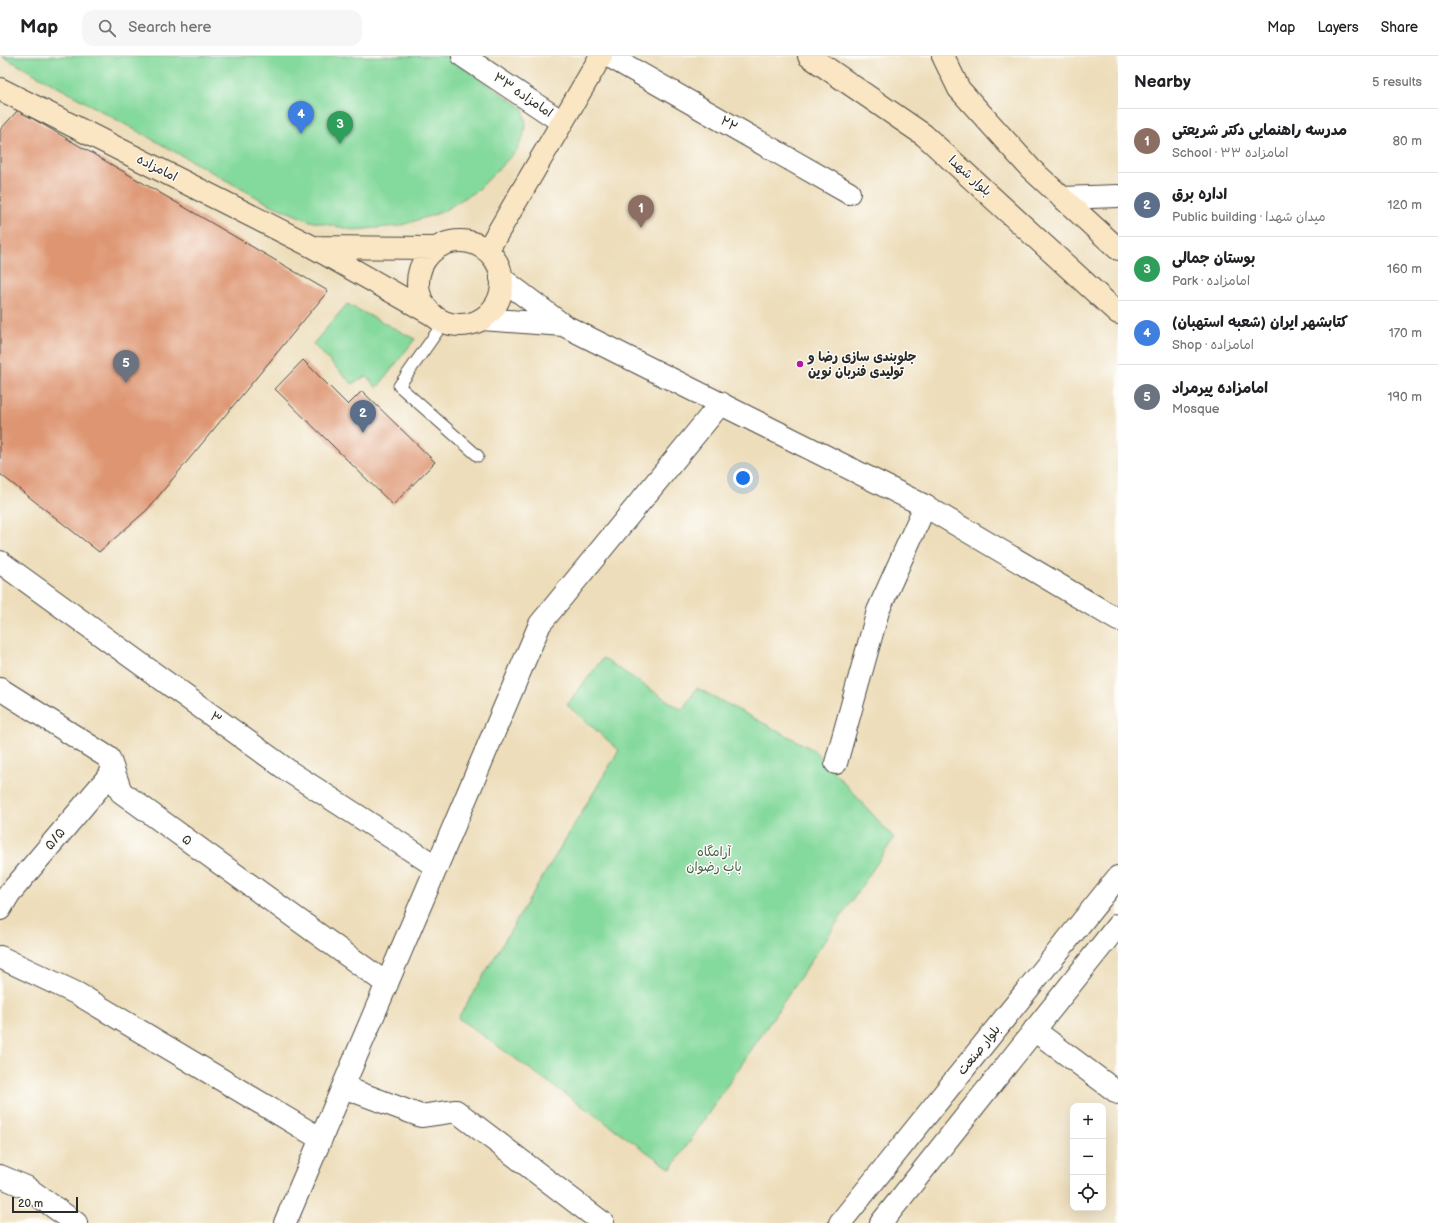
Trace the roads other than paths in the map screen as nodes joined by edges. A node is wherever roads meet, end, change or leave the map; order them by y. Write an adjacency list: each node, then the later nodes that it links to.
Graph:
1 (463, 56): 7 (street, امامزاده ۳۳)
2 (601, 56): 7 (main road)
3 (609, 56): 8 (street, ۲۲)
4 (809, 56): 16 (main road, بلوار شهدا)
5 (943, 56): 10 (main road)
6 (0, 89): 11 (main road, امامزاده)
7 (562, 122): 14 (main road)
8 (850, 193)
9 (1118, 196): 10 (street)
10 (1062, 198): 13 (main road)
11 (313, 247): 12 (main road); 17 (main road, امامزاده)
12 (437, 248): 14 (main road); 17 (main road)
13 (1118, 249)
14 (487, 251): 15 (main road)
15 (501, 278): 18 (main road); 19 (street)
16 (1118, 313)
17 (438, 319): 18 (main road); 21 (lane)
18 (482, 319): 19 (street)
19 (563, 325): 20 (street)
20 (721, 403): 22 (street); 28 (street)
21 (478, 456)
22 (925, 506): 24 (street); 26 (street)
23 (0, 562): 28 (street, ۳)
24 (1118, 620)
25 (0, 689): 27 (street, ۵)
26 (836, 763)
27 (114, 771): 30 (street, ۵/۵); 33 (street, ۵)
28 (437, 867): 33 (street)
29 (1118, 877): 42 (street, بلوار صنعت)
30 (3, 897)
31 (1118, 925): 34 (street)
32 (0, 957): 37 (street)
33 (387, 984): 35 (street)
34 (1034, 1030): 36 (street); 43 (street)
35 (343, 1087): 37 (street); 41 (street)
36 (1118, 1093)
37 (321, 1139): 40 (street)
38 (0, 1176): 39 (street)
39 (76, 1223)
40 (285, 1223)
41 (603, 1223)
42 (840, 1223)
43 (881, 1223)

